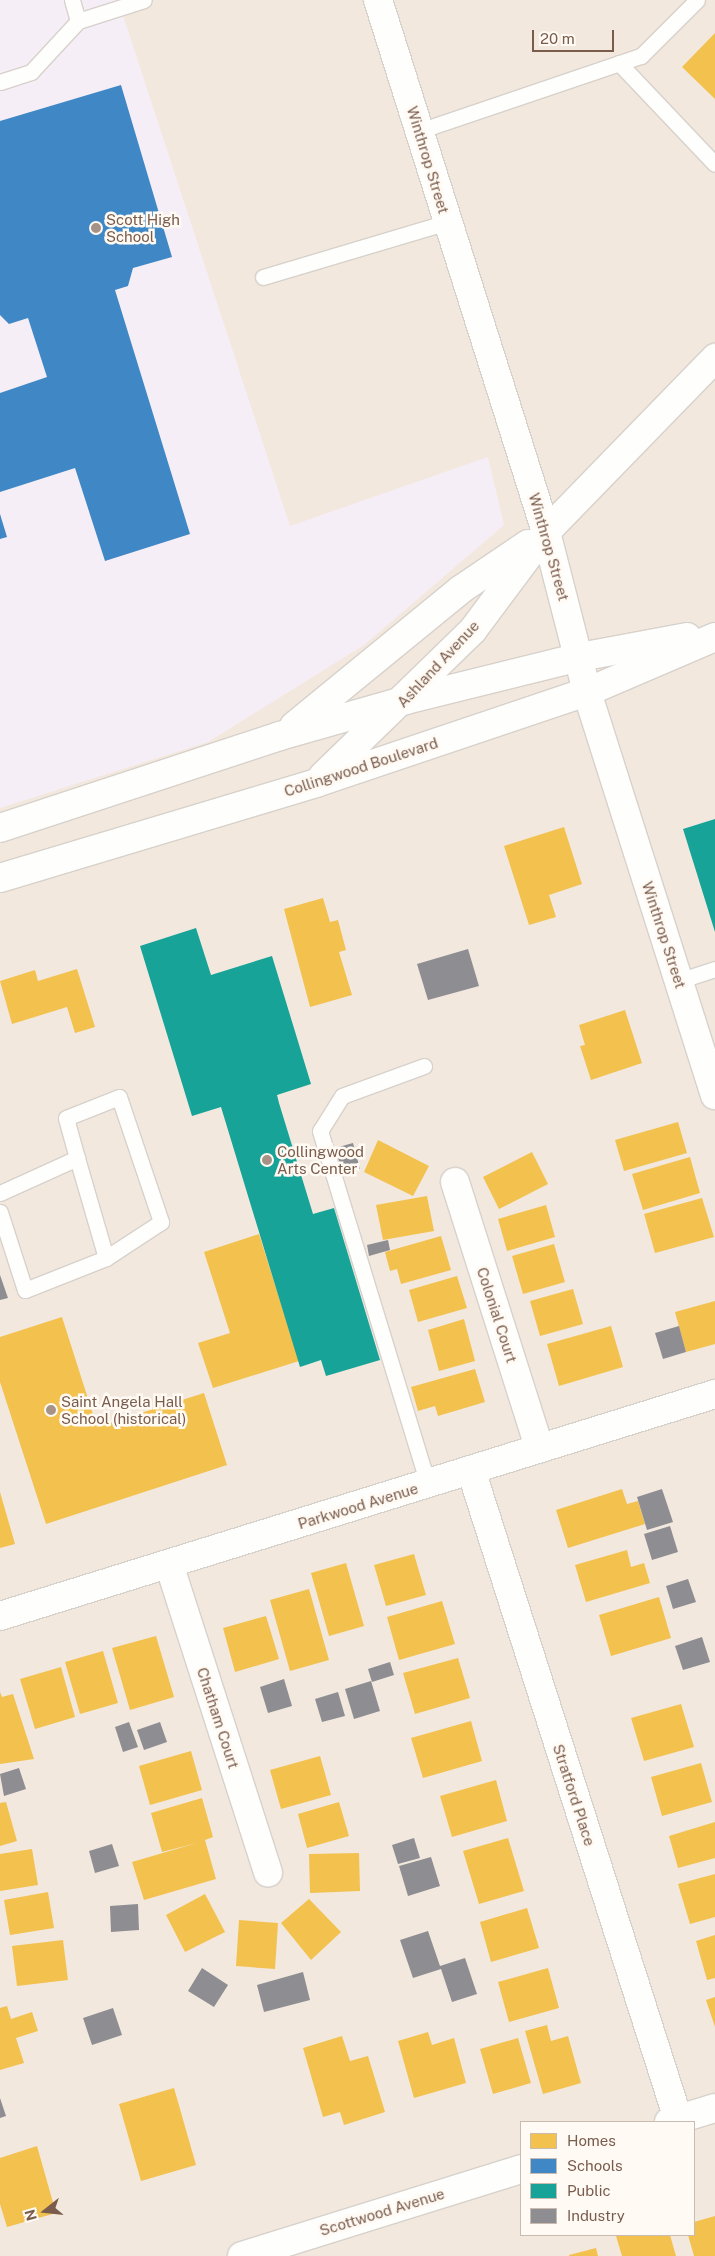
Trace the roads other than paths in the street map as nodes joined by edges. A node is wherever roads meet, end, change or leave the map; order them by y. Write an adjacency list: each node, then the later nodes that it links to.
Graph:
1 (72, 0): 5 (lane)
2 (144, 0): 5 (lane)
3 (378, 0): 8 (street, Winthrop Street)
4 (697, 0): 6 (lane)
5 (78, 21): 7 (lane)
6 (618, 63): 8 (lane); 9 (lane)
7 (0, 82)
8 (419, 131): 10 (street, Winthrop Street)
9 (715, 164)
10 (448, 222): 11 (lane); 13 (street, Winthrop Street)
11 (263, 277)
12 (715, 358): 13 (street, Ashland Avenue)
13 (546, 532): 16 (street, Winthrop Street); 18 (street, Ashland Avenue); 19 (street, Ashland Avenue)
14 (715, 632): 16 (street)
15 (715, 637): 17 (street, Collingwood Boulevard)
16 (580, 657): 17 (street, Winthrop Street); 18 (street)
17 (587, 692): 20 (street, Collingwood Boulevard); 24 (street, Winthrop Street)
18 (406, 700): 19 (street); 20 (street, Ashland Avenue)
19 (280, 736): 21 (street)
20 (316, 783): 22 (street, Collingwood Boulevard)
21 (0, 828)
22 (0, 878)
23 (715, 969): 24 (lane)
24 (678, 981): 26 (street, Winthrop Street)
25 (424, 1066): 35 (lane)
26 (715, 1095)
27 (76, 1158): 29 (lane); 31 (lane); 31 (lane)
28 (455, 1182): 33 (street, Colonial Court)
29 (0, 1194)
30 (0, 1212): 31 (lane)
31 (106, 1258)
32 (715, 1394): 33 (street, Parkwood Avenue)
33 (540, 1447): 34 (street, Parkwood Avenue)
34 (471, 1470): 35 (street, Parkwood Avenue); 40 (street, Stratford Place)
35 (428, 1484): 36 (street, Parkwood Avenue)
36 (168, 1564): 37 (street, Parkwood Avenue); 38 (street, Chatham Court)
37 (0, 1616)
38 (268, 1873)
39 (715, 2108): 40 (street)
40 (673, 2121)
41 (520, 2168): 42 (street, Scottwood Avenue)
42 (242, 2256)

